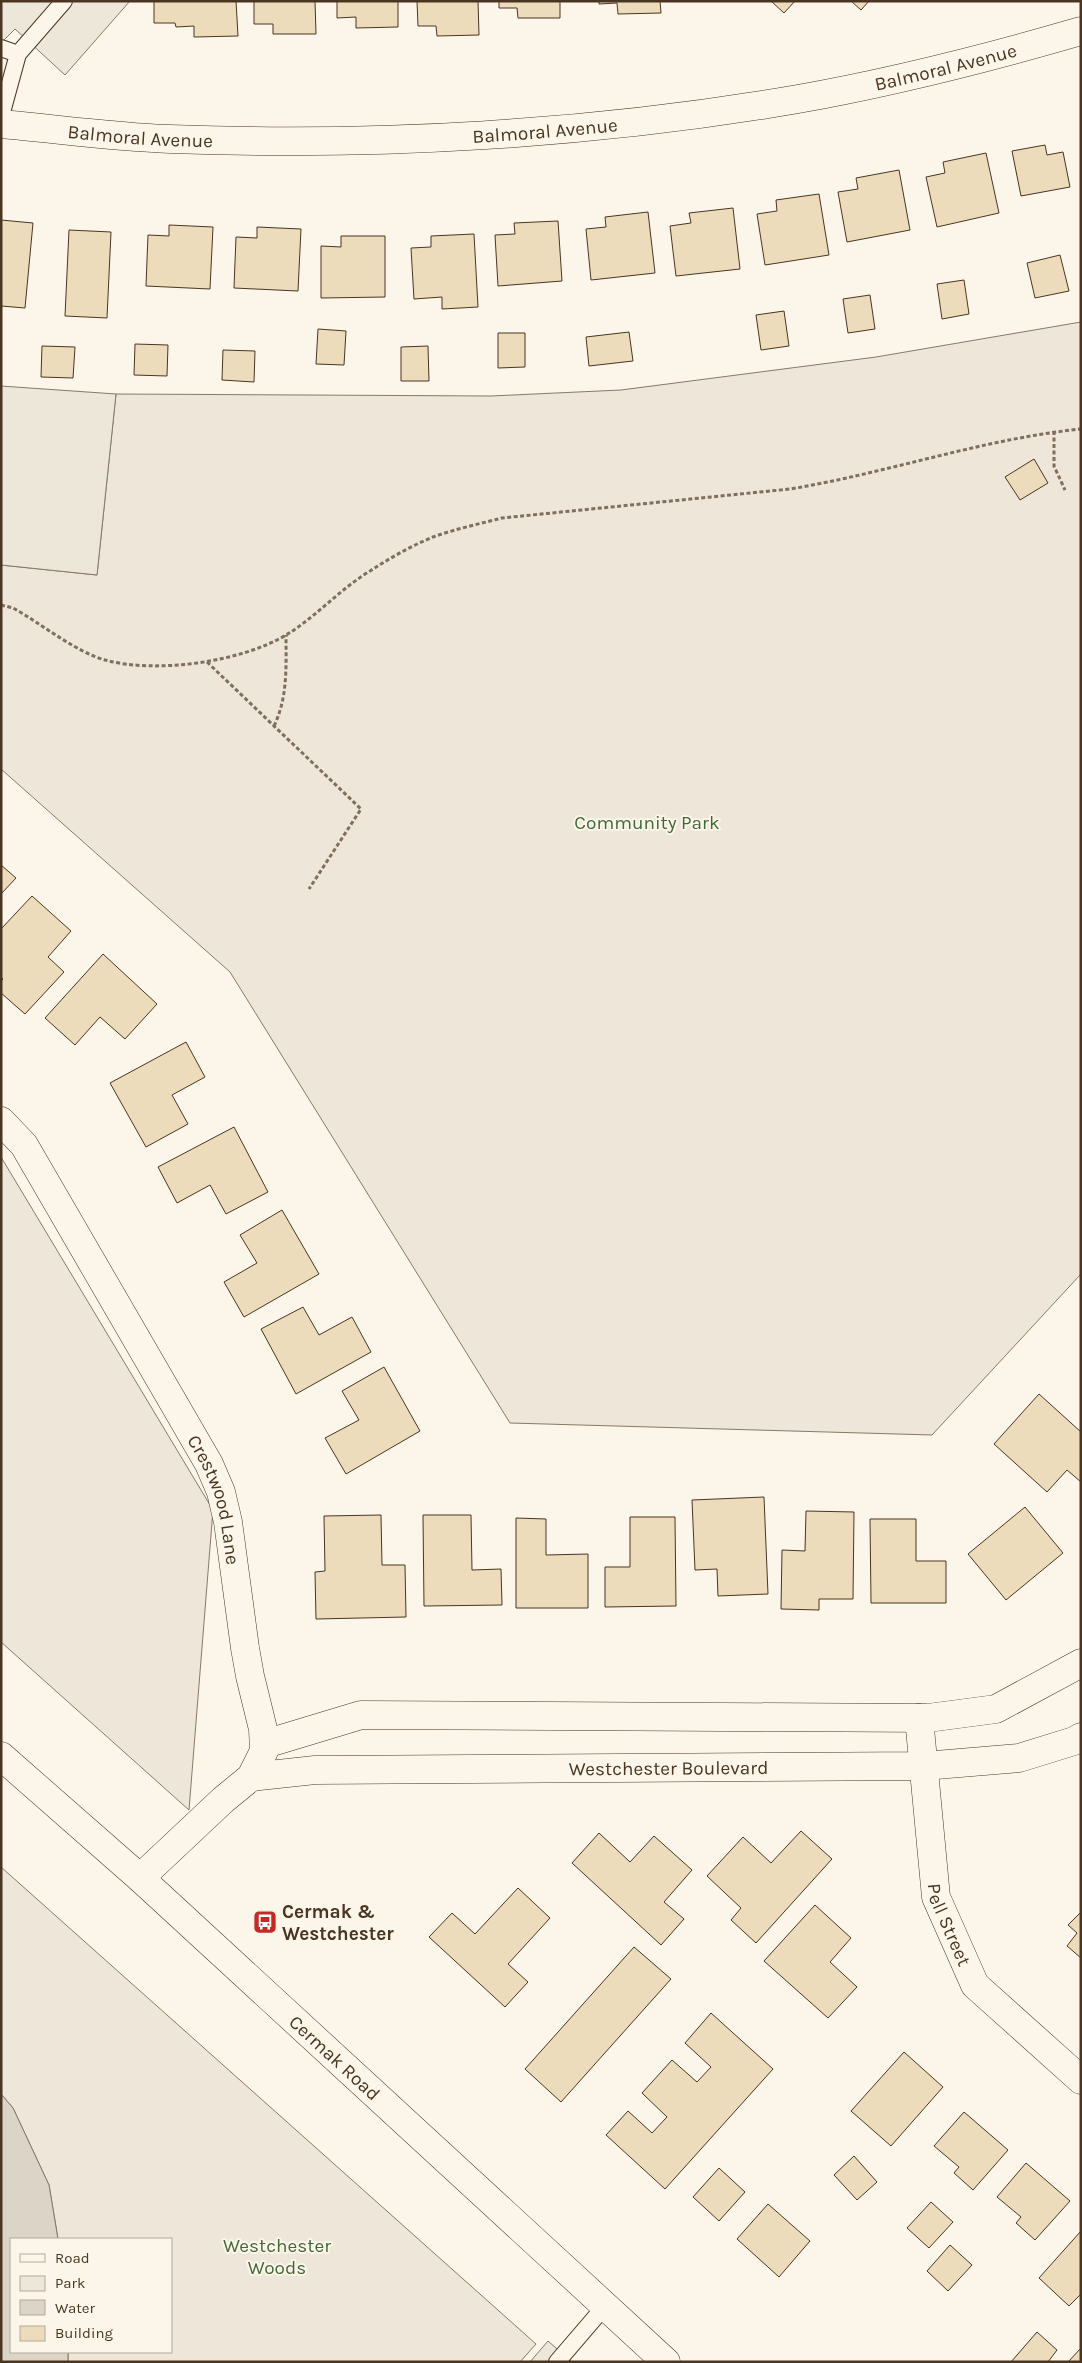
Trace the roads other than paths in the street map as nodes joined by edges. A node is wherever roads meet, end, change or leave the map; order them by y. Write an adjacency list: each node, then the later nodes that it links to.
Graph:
1 (64, 1): 4 (lane)
2 (1081, 31): 6 (street, Balmoral Avenue)
3 (1, 48): 4 (lane)
4 (18, 54): 5 (lane)
5 (1, 116)
6 (1, 124)
7 (1, 1121): 11 (street, Crestwood Lane)
8 (1081, 1663): 9 (street)
9 (919, 1718): 11 (street); 13 (street, Pell Street)
10 (1081, 1737): 13 (street, Westchester Boulevard)
11 (265, 1744): 14 (street, Crestwood Lane)
12 (1, 1756): 15 (street, Cermak Road)
13 (924, 1766): 14 (street, Westchester Boulevard); 16 (street, Pell Street)
14 (252, 1777): 15 (street, Crestwood Lane)
15 (140, 1878): 17 (street, Cermak Road)
16 (1081, 2080)
17 (605, 2306): 18 (lane); 19 (street, Cermak Road)
18 (557, 2362)
19 (666, 2362)

